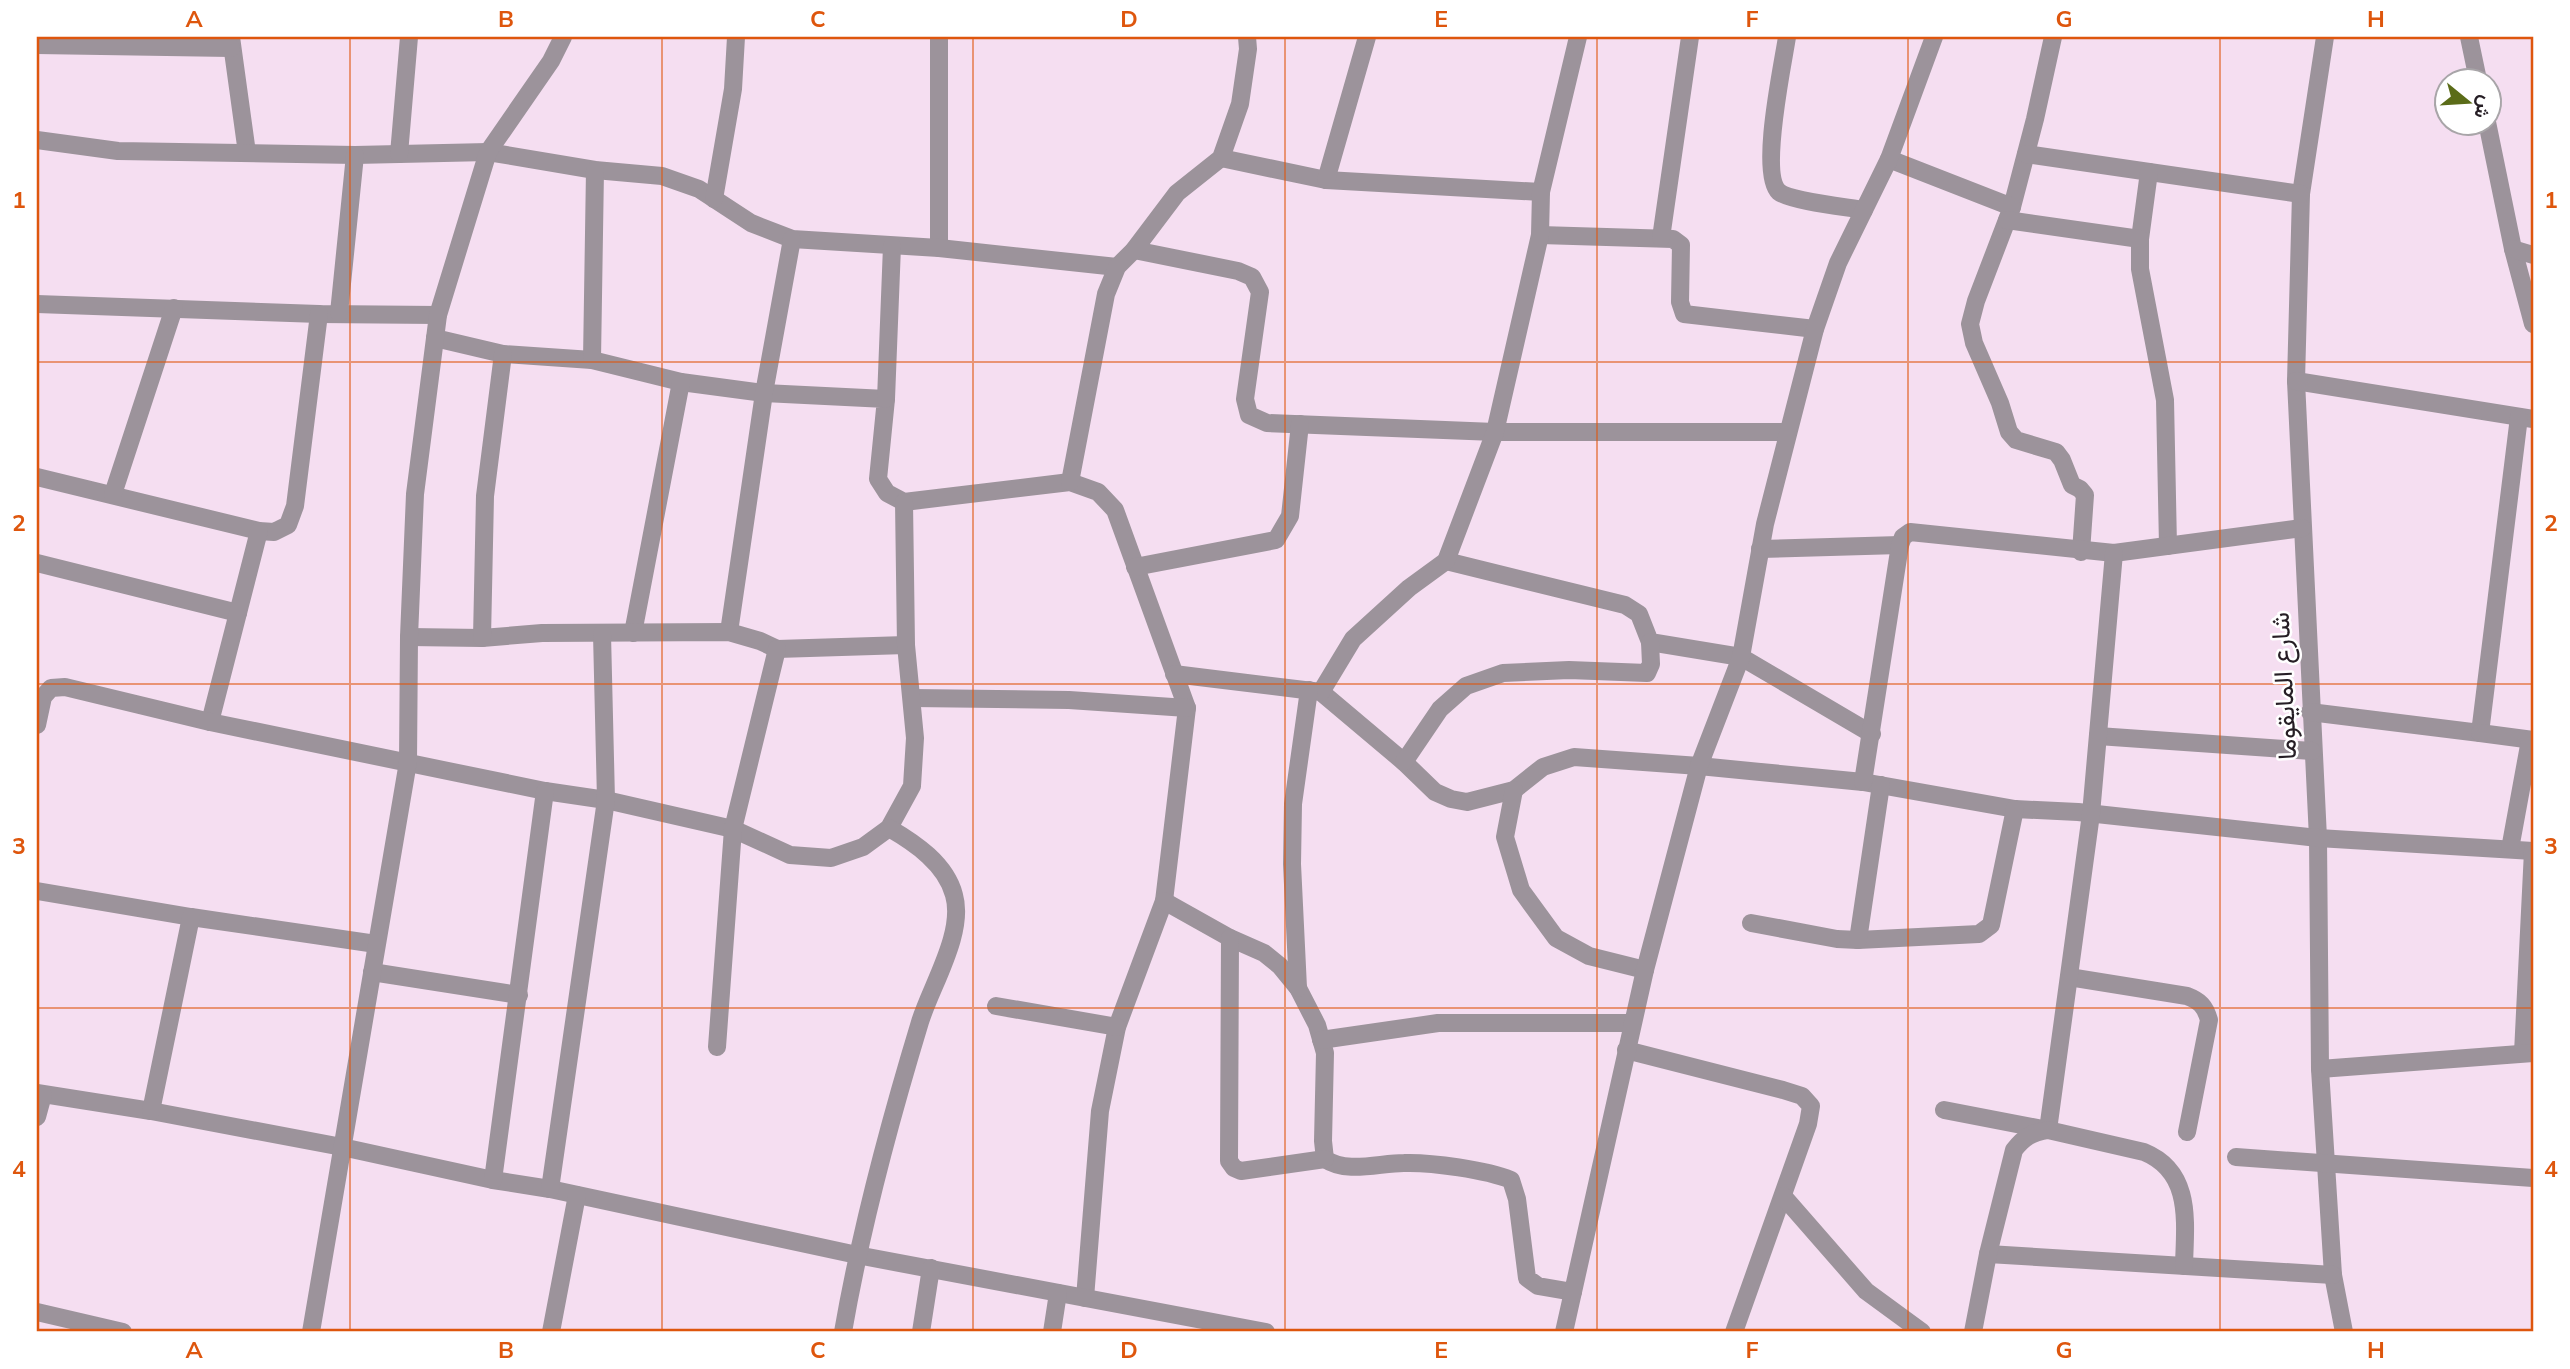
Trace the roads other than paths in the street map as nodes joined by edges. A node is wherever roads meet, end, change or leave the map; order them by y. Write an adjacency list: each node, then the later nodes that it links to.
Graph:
1 (409, 37): 21 (street)
2 (562, 37): 19 (street)
3 (736, 37): 31 (street)
4 (939, 37): 39 (street)
5 (1247, 37): 24 (street)
6 (1367, 37): 28 (street)
7 (1578, 37): 29 (street)
8 (1690, 37): 35 (street)
9 (1787, 37): 32 (street)
10 (1934, 37): 25 (street)
11 (2053, 37): 22 (street)
12 (2325, 37): 30 (street, شارع المايقوما)
13 (2469, 37): 16 (street)
14 (231, 42): 15 (street); 20 (street)
15 (37, 45)
16 (2475, 66)
17 (2490, 136): 40 (street)
18 (37, 140): 20 (street)
19 (488, 152): 21 (street); 26 (street); 48 (street)
20 (247, 153): 23 (street)
21 (399, 154): 23 (street)
22 (2026, 154): 27 (street); 33 (street)
23 (355, 155): 46 (street)
24 (1220, 158): 28 (street); 41 (street)
25 (1889, 159): 32 (street); 33 (street)
26 (595, 170): 31 (street); 53 (street)
27 (2149, 172): 30 (street); 37 (street)
28 (1326, 180): 29 (street)
29 (1541, 192): 34 (street)
30 (2301, 194): 54 (street, شارع المايقوما)
31 (715, 199): 36 (street)
32 (1864, 210): 50 (street)
33 (2009, 213): 37 (street); 71 (street)
34 (1540, 235): 35 (street); 60 (street)
35 (1661, 238): 50 (street)
36 (792, 239): 38 (street); 56 (street)
37 (2140, 239): 69 (street)
38 (892, 246): 39 (street); 57 (street)
39 (939, 248): 43 (street)
40 (2513, 249): 42 (street); 49 (street)
41 (1133, 250): 43 (street); 59 (street)
42 (2533, 255)
43 (1116, 267): 63 (street)
44 (37, 303): 45 (street)
45 (174, 308): 47 (street); 64 (street)
46 (339, 313): 47 (street); 48 (street)
47 (318, 314): 67 (street)
48 (438, 315): 51 (street)
49 (2533, 324)
50 (1815, 329): 61 (street)
51 (435, 338): 52 (street); 80 (street)
52 (503, 354): 53 (street); 81 (street)
53 (592, 360): 55 (street)
54 (2296, 381): 58 (street); 66 (street, شارع المايقوما)
55 (681, 382): 56 (street); 78 (street)
56 (764, 393): 57 (street); 77 (street)
57 (886, 399): 65 (street)
58 (2526, 418): 93 (street)
59 (1300, 424): 60 (street); 75 (street)
60 (1495, 432): 61 (street); 73 (street)
61 (1788, 432): 70 (street)
62 (37, 477): 64 (street)
63 (1070, 482): 65 (street); 75 (street)
64 (113, 494): 67 (street)
65 (904, 502): 83 (street)
66 (2302, 528): 69 (street); 90 (street, شارع المايقوما)
67 (259, 531): 76 (street)
68 (1900, 545): 70 (street); 71 (street); 94 (street)
69 (2168, 546): 72 (street)
70 (1760, 549): 85 (street)
71 (2081, 552): 72 (street)
72 (2114, 554): 95 (street)
73 (1446, 561): 82 (street); 87 (street)
74 (37, 563): 76 (street)
75 (1135, 567): 86 (street)
76 (238, 612): 91 (street)
77 (729, 632): 78 (street); 84 (street)
78 (633, 633): 79 (street)
79 (602, 634): 81 (street); 105 (street)
80 (409, 636): 81 (street); 98 (street)
81 (482, 638)
82 (1650, 642): 85 (street); 99 (street)
83 (906, 645): 84 (street); 88 (street)
84 (777, 649): 109 (street)
85 (1741, 657): 94 (street); 100 (street)
86 (1174, 674): 87 (street); 89 (street)
87 (1315, 691): 99 (street); 123 (street)
88 (912, 698): 89 (street); 108 (street)
89 (1187, 708): 114 (street)
90 (2310, 712): 93 (street); 97 (street, شارع المايقوما)
91 (210, 722): 92 (street); 98 (street)
92 (37, 725)
93 (2480, 733): 96 (street)
94 (1872, 734): 101 (street)
95 (2098, 736): 97 (street); 107 (street)
96 (2532, 740): 111 (street)
97 (2312, 751): 110 (street, شارع المايقوما)
98 (408, 762): 104 (street); 119 (street)
99 (1404, 762): 103 (street)
100 (1699, 766): 101 (street); 103 (street); 120 (street)
101 (1863, 782): 102 (street)
102 (1881, 785): 106 (street); 118 (street)
103 (1514, 790): 120 (street)
104 (545, 791): 105 (street); 124 (street)
105 (606, 800): 109 (street); 145 (street)
106 (2015, 809): 107 (street); 118 (street)
107 (2091, 814): 110 (street); 122 (street)
108 (889, 828): 109 (street); 149 (street)
109 (733, 829): 129 (street)
110 (2318, 838): 111 (street); 132 (street, شارع المايقوما)
111 (2510, 849): 112 (street)
112 (2533, 851): 131 (street)
113 (37, 891): 115 (street)
114 (1164, 901): 117 (street); 127 (street)
115 (191, 917): 119 (street); 135 (street)
116 (1751, 923): 118 (street)
117 (1230, 938): 123 (street); 141 (street)
118 (1858, 940)
119 (376, 944): 121 (street)
120 (1646, 970): 126 (street)
121 (372, 972): 124 (street); 139 (street)
122 (2069, 977): 137 (street); 138 (street)
123 (1298, 988): 128 (street)
124 (519, 995): 144 (street)
125 (996, 1006): 127 (street)
126 (1632, 1023): 128 (street); 130 (street)
127 (1117, 1027): 155 (street)
128 (1321, 1040): 141 (street)
129 (717, 1047)
130 (1626, 1050): 147 (street); 153 (street)
131 (2528, 1053): 132 (street)
132 (2320, 1069): 142 (street, شارع المايقوما)
133 (40, 1094): 135 (street); 136 (street)
134 (1944, 1110): 137 (street)
135 (151, 1111): 139 (street)
136 (37, 1117)
137 (2048, 1130): 148 (street); 150 (street)
138 (2187, 1132)
139 (342, 1147): 144 (street); 158 (street)
140 (2236, 1157): 142 (street)
141 (1325, 1159): 153 (street)
142 (2326, 1164): 143 (street); 152 (street, شارع المايقوما)
143 (2533, 1178)
144 (493, 1180): 145 (street)
145 (550, 1189): 146 (street)
146 (577, 1195): 149 (street); 159 (street)
147 (1783, 1196): 165 (street); 166 (street)
148 (1989, 1254): 150 (street); 167 (street)
149 (857, 1255): 151 (street); 160 (street)
150 (2184, 1266): 152 (street)
151 (931, 1268): 154 (street); 161 (street)
152 (2333, 1275): 168 (street, شارع المايقوما)
153 (1573, 1292): 164 (street)
154 (1058, 1293): 155 (street); 162 (street)
155 (1085, 1298): 163 (street)
156 (37, 1312): 157 (street)
157 (123, 1332)
158 (311, 1332)
159 (551, 1332)
160 (843, 1332)
161 (921, 1332)
162 (1052, 1332)
163 (1266, 1332)
164 (1564, 1332)
165 (1734, 1332)
166 (1922, 1332)
167 (1973, 1332)
168 (2344, 1332)

